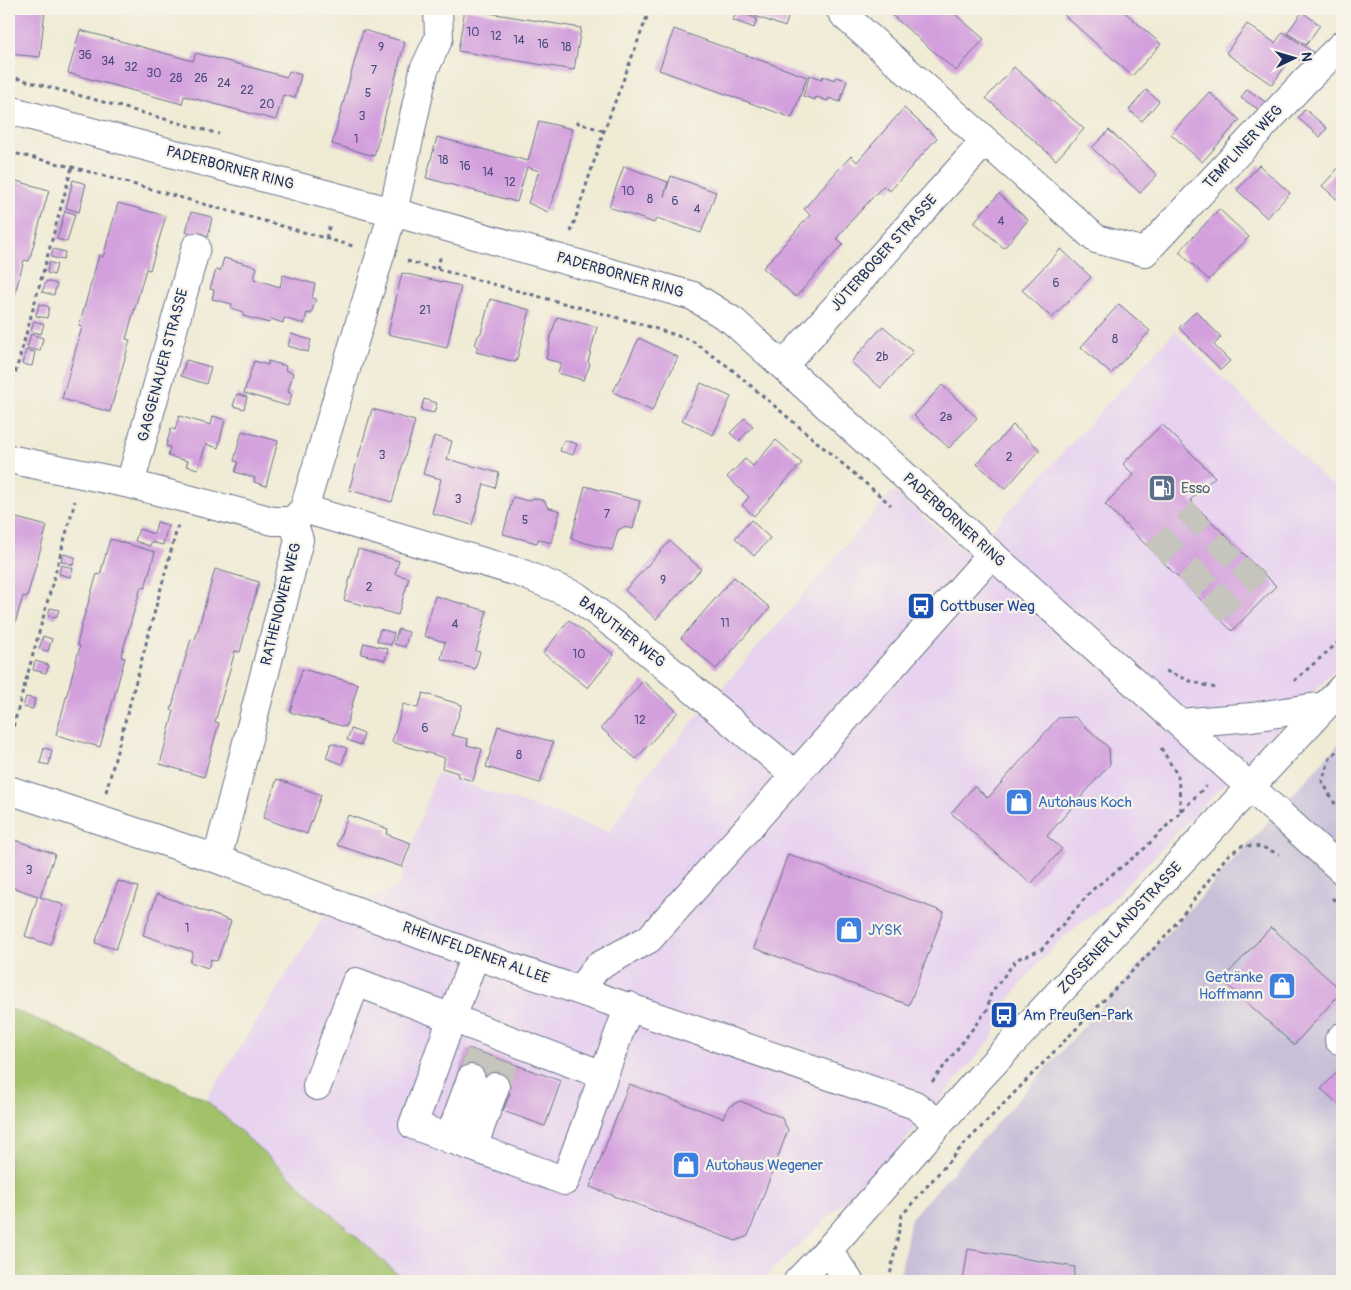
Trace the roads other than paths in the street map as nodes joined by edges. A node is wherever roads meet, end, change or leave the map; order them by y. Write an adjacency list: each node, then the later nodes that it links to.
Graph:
1 (438, 9): 6 (street, RATHENOWER WEG)
2 (840, 9): 5 (street)
3 (1342, 45): 5 (street, TEMPLINER WEG)
4 (9, 110): 6 (street, PADERBORNER RING)
5 (985, 141): 8 (street, JÜTERBOGER STRASSE)
6 (393, 212): 8 (street, PADERBORNER RING); 11 (street, RATHENOWER WEG)
7 (196, 246): 10 (street, GAGGENAUER STRASSE)
8 (783, 366): 12 (street, PADERBORNER RING)
9 (9, 459): 10 (street)
10 (130, 484): 11 (street)
11 (299, 515): 15 (street, BARUTHER WEG); 18 (street, RATHENOWER WEG)
12 (992, 554): 14 (street, PADERBORNER RING); 15 (street)
13 (1333, 697): 14 (street); 16 (street, ZOSSENER LANDSTRASSE)
14 (1179, 723): 16 (street, PADERBORNER RING)
15 (794, 774): 21 (street)
16 (1250, 787): 19 (street, PADERBORNER RING); 27 (street, ZOSSENER LANDSTRASSE)
17 (9, 790): 18 (street, RHEINFELDENER ALLEE)
18 (216, 859): 20 (street, RHEINFELDENER ALLEE)
19 (1342, 870)
20 (475, 955): 21 (street, RHEINFELDENER ALLEE); 23 (street)
21 (580, 990): 22 (street, RHEINFELDENER ALLEE)
22 (629, 1006): 24 (street); 27 (street, RHEINFELDENER ALLEE)
23 (452, 1019): 24 (street); 26 (street); 28 (street)
24 (604, 1075): 28 (street)
25 (483, 1083): 28 (street)
26 (317, 1086)
27 (939, 1124): 29 (street, ZOSSENER LANDSTRASSE)
28 (461, 1143)
29 (828, 1250): 30 (street, ZOSSENER LANDSTRASSE); 31 (street)
30 (798, 1281)
31 (849, 1281)

